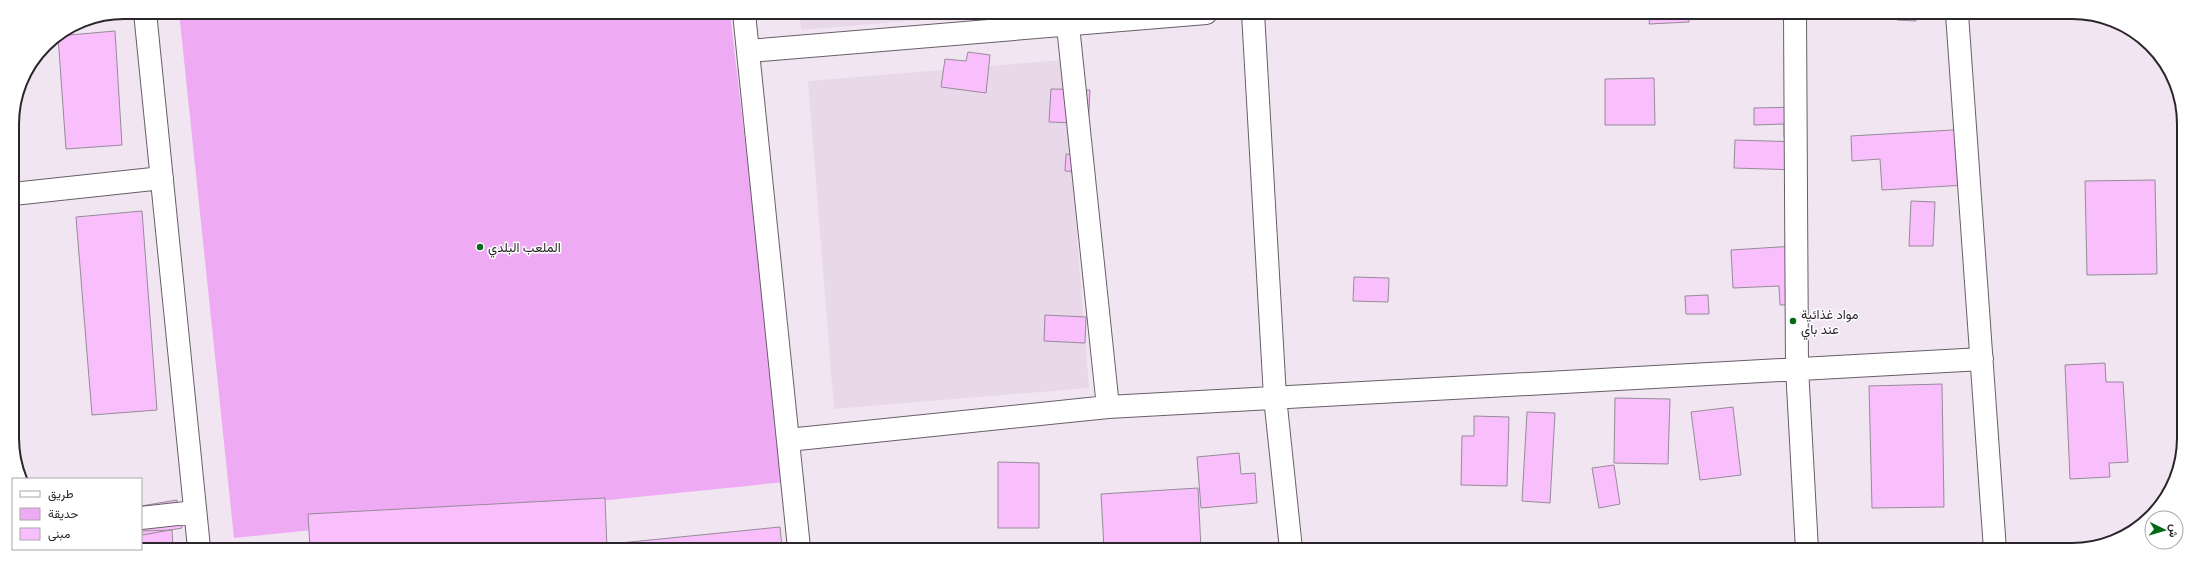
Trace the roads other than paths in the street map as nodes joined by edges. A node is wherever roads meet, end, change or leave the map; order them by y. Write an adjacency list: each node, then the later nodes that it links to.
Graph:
1 (145, 19): 9 (street)
2 (745, 19): 8 (street)
3 (1142, 19): 7 (street)
4 (1253, 19): 13 (street)
5 (1795, 19): 12 (street)
6 (1957, 19): 11 (street)
7 (1068, 26): 8 (street); 14 (street)
8 (748, 52): 15 (street)
9 (162, 178): 10 (street); 16 (street)
10 (19, 193)
11 (1982, 359): 12 (street); 22 (street)
12 (1797, 368): 13 (street); 21 (street)
13 (1275, 397): 14 (street); 20 (street)
14 (1108, 407): 15 (street)
15 (788, 440): 19 (street)
16 (195, 512): 17 (street); 18 (street)
17 (142, 518)
18 (198, 543)
19 (798, 543)
20 (1290, 543)
21 (1807, 543)
22 (1995, 543)

